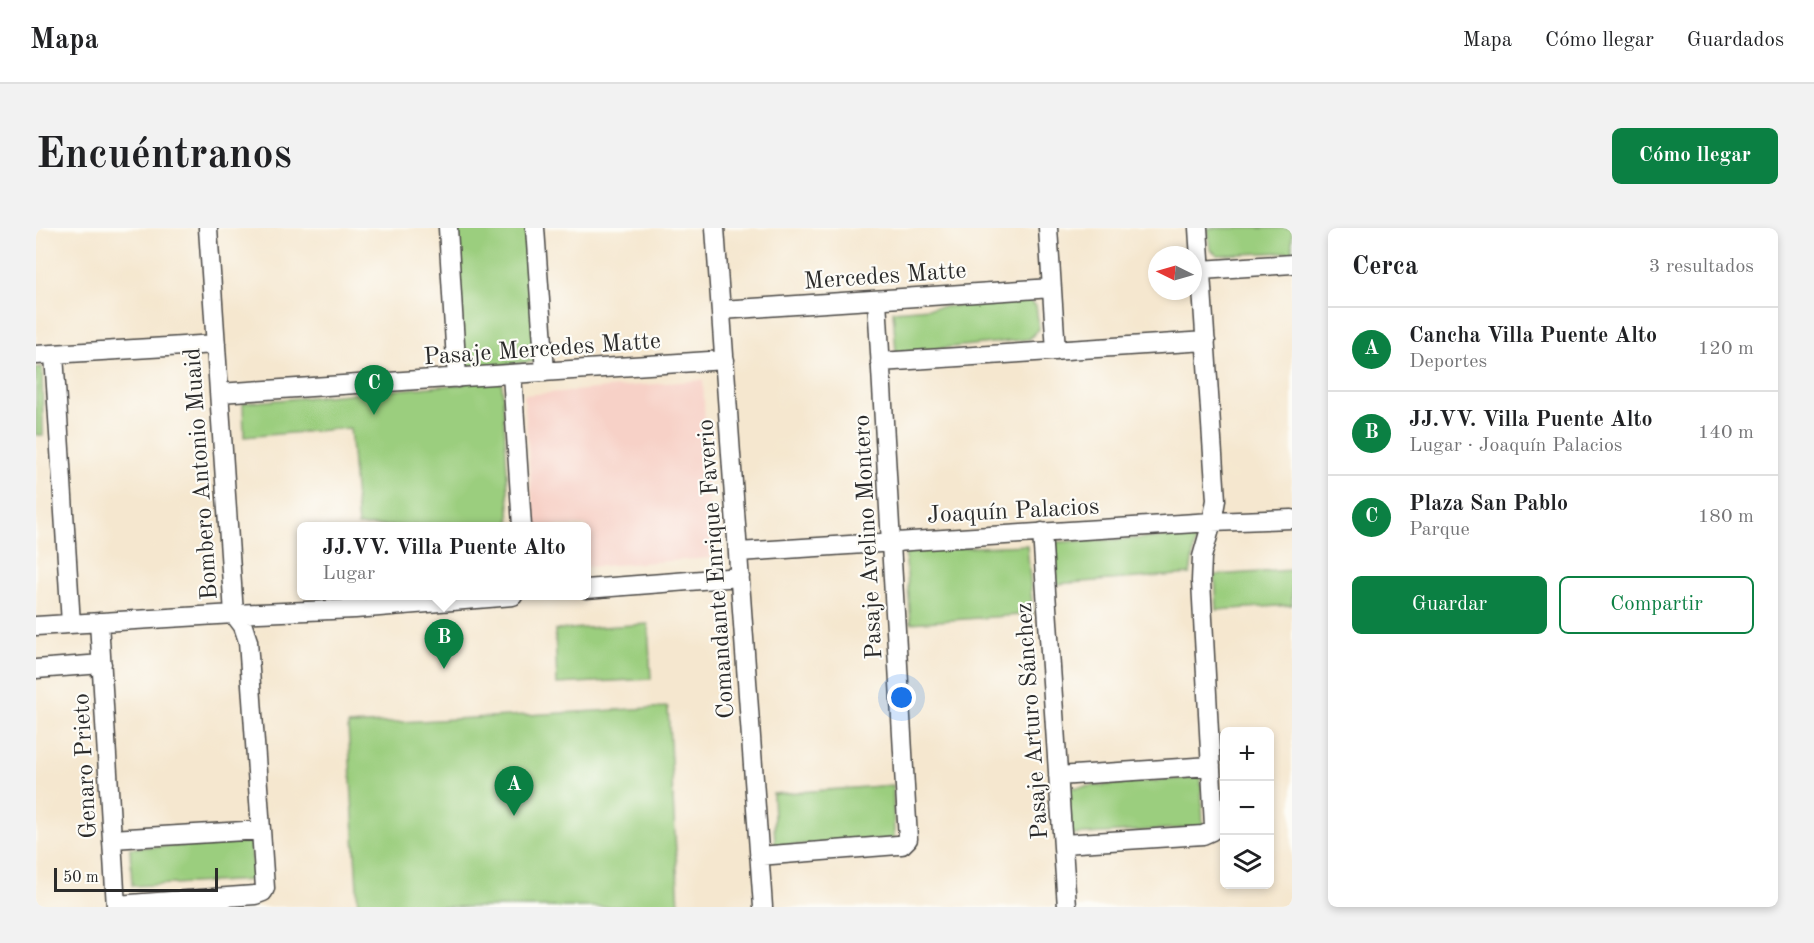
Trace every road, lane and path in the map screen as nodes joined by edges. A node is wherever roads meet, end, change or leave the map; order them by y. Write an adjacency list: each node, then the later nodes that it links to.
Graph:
1 (208, 228): 15 (street, Bombero Antonio Muaid)
2 (448, 228): 22 (street)
3 (535, 228): 20 (street)
4 (716, 228): 13 (street, Comandante Enrique Faverio)
5 (1048, 228): 10 (street)
6 (1198, 228): 7 (street)
7 (1199, 246)
8 (1292, 264): 9 (street)
9 (1202, 270)
10 (1052, 288): 12 (street, Mercedes Matte); 16 (street)
11 (1202, 294): 14 (street)
12 (877, 300): 13 (street, Mercedes Matte); 19 (street, Pasaje Avelino Montero)
13 (721, 310): 18 (street, Comandante Enrique Faverio)
14 (1206, 341): 16 (street); 26 (street)
15 (216, 344): 17 (street); 23 (street, Bombero Antonio Muaid)
16 (1056, 351): 19 (street)
17 (45, 354): 35 (street)
18 (725, 360): 20 (street, Pasaje Mercedes Matte); 29 (street, Comandante Enrique Faverio)
19 (880, 362): 28 (street, Pasaje Avelino Montero)
20 (545, 372): 21 (street, Pasaje Mercedes Matte)
21 (512, 374): 22 (street, Pasaje Mercedes Matte); 25 (street)
22 (457, 378): 23 (street, Pasaje Mercedes Matte)
23 (219, 393): 33 (street, Bombero Antonio Muaid)
24 (1292, 519): 26 (street, Joaquín Palacios)
25 (522, 522)
26 (1212, 522): 27 (street, Joaquín Palacios); 39 (street)
27 (1042, 532): 28 (street, Joaquín Palacios); 40 (street, Pasaje Arturo Sánchez)
28 (891, 541): 29 (street, Joaquín Palacios); 44 (street, Pasaje Avelino Montero)
29 (738, 552): 30 (street, Comandante Enrique Faverio)
30 (740, 577): 31 (street); 44 (street, Comandante Enrique Faverio)
31 (591, 590)
32 (464, 600): 33 (street)
33 (234, 614): 34 (street); 41 (street, Bombero Antonio Muaid)
34 (99, 622): 35 (street); 37 (street, Genaro Prieto)
35 (71, 624): 36 (street)
36 (36, 627)
37 (102, 664): 38 (street); 42 (street, Genaro Prieto)
38 (36, 669)
39 (1211, 765): 40 (street); 43 (street)
40 (1058, 776): 43 (street, Pasaje Arturo Sánchez)
41 (261, 830): 42 (street); 45 (street, Bombero Antonio Muaid)
42 (112, 839): 45 (street, Genaro Prieto)
43 (1063, 844): 47 (street, Pasaje Arturo Sánchez)
44 (759, 856): 46 (street, Comandante Enrique Faverio)
45 (116, 906)
46 (763, 907)
47 (1067, 907)

